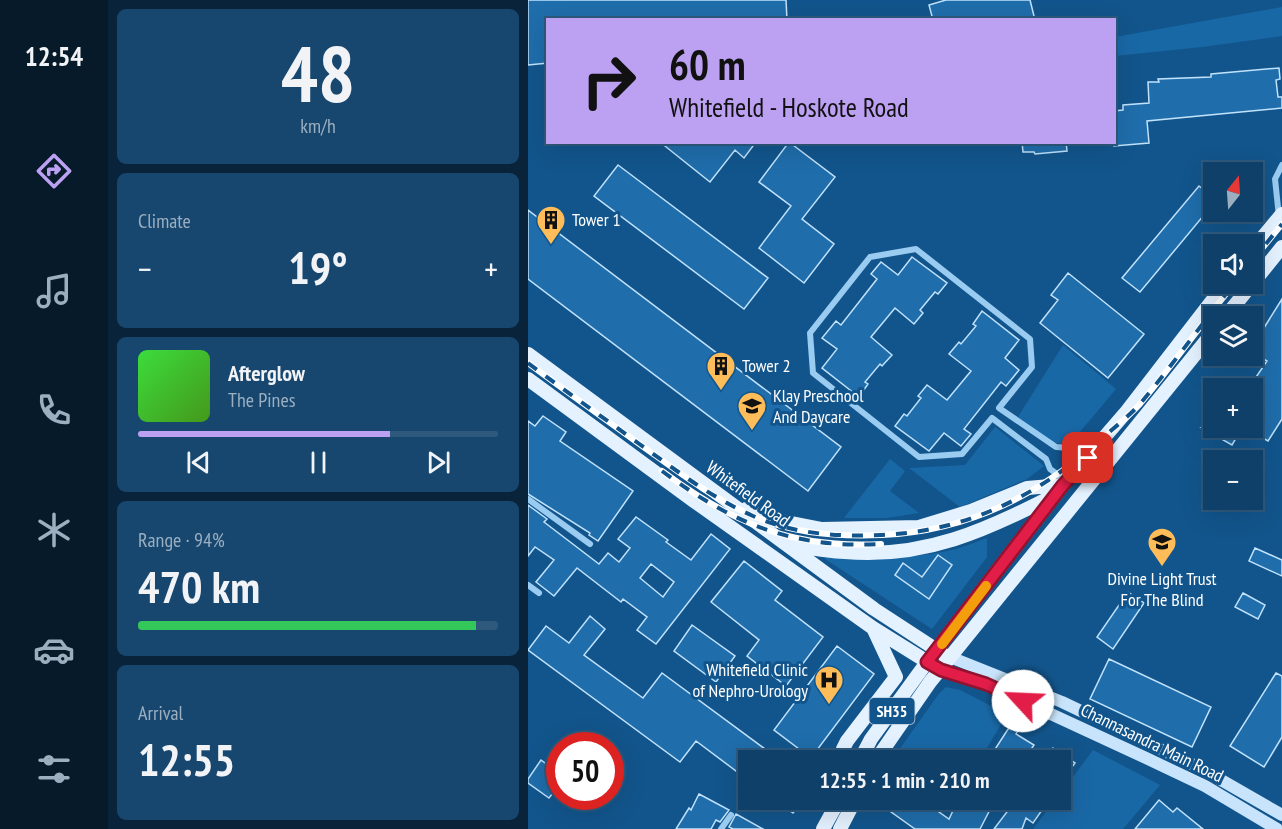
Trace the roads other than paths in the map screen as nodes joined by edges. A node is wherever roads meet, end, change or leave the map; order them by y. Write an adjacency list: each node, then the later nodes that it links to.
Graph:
1 (1282, 165): 2 (street)
2 (1281, 216): 3 (main road)
3 (1263, 237)
4 (1282, 247): 6 (main road)
5 (1217, 294): 17 (main road, SH35)
6 (1234, 306)
7 (1203, 345): 28 (main road, SH35)
8 (528, 354): 10 (main road, Whitefield Road)
9 (528, 378): 13 (main road, Whitefield Road)
10 (601, 408): 13 (main road); 14 (main road, Whitefield Road)
11 (999, 408): 12 (street); 12 (street); 16 (street)
12 (992, 418): 18 (street)
13 (589, 424): 15 (main road, Whitefield Road)
14 (622, 424): 15 (main road); 21 (main road, Whitefield Road)
15 (611, 440): 26 (main road, Whitefield Road)
16 (1056, 447): 17 (street); 18 (street)
17 (1088, 458): 19 (main road, SH35)
18 (1046, 459): 19 (street)
19 (1063, 487): 21 (main road); 22 (main road); 27 (main road, SH35)
20 (528, 499): 23 (street)
21 (725, 500): 22 (main road, Whitefield Road)
22 (776, 538): 27 (main road, Whitefield Road)
23 (591, 544)
24 (528, 585): 25 (street)
25 (539, 593)
26 (873, 628): 27 (main road, Whitefield Road); 30 (main road)
27 (932, 656): 28 (main road, Whitefield Road); 29 (main road); 31 (main road, SH35)
28 (951, 657): 29 (main road, SH35); 36 (main road, Channasandra Main Road)
29 (941, 670): 32 (main road, SH35); 40 (main road, Channasandra Main Road)
30 (843, 750)
31 (866, 750)
32 (883, 750)
33 (833, 810): 38 (main road)
34 (850, 810): 39 (main road)
35 (731, 815): 37 (street)
36 (1282, 815)
37 (721, 829)
38 (823, 829)
39 (840, 829)
40 (1277, 829)

